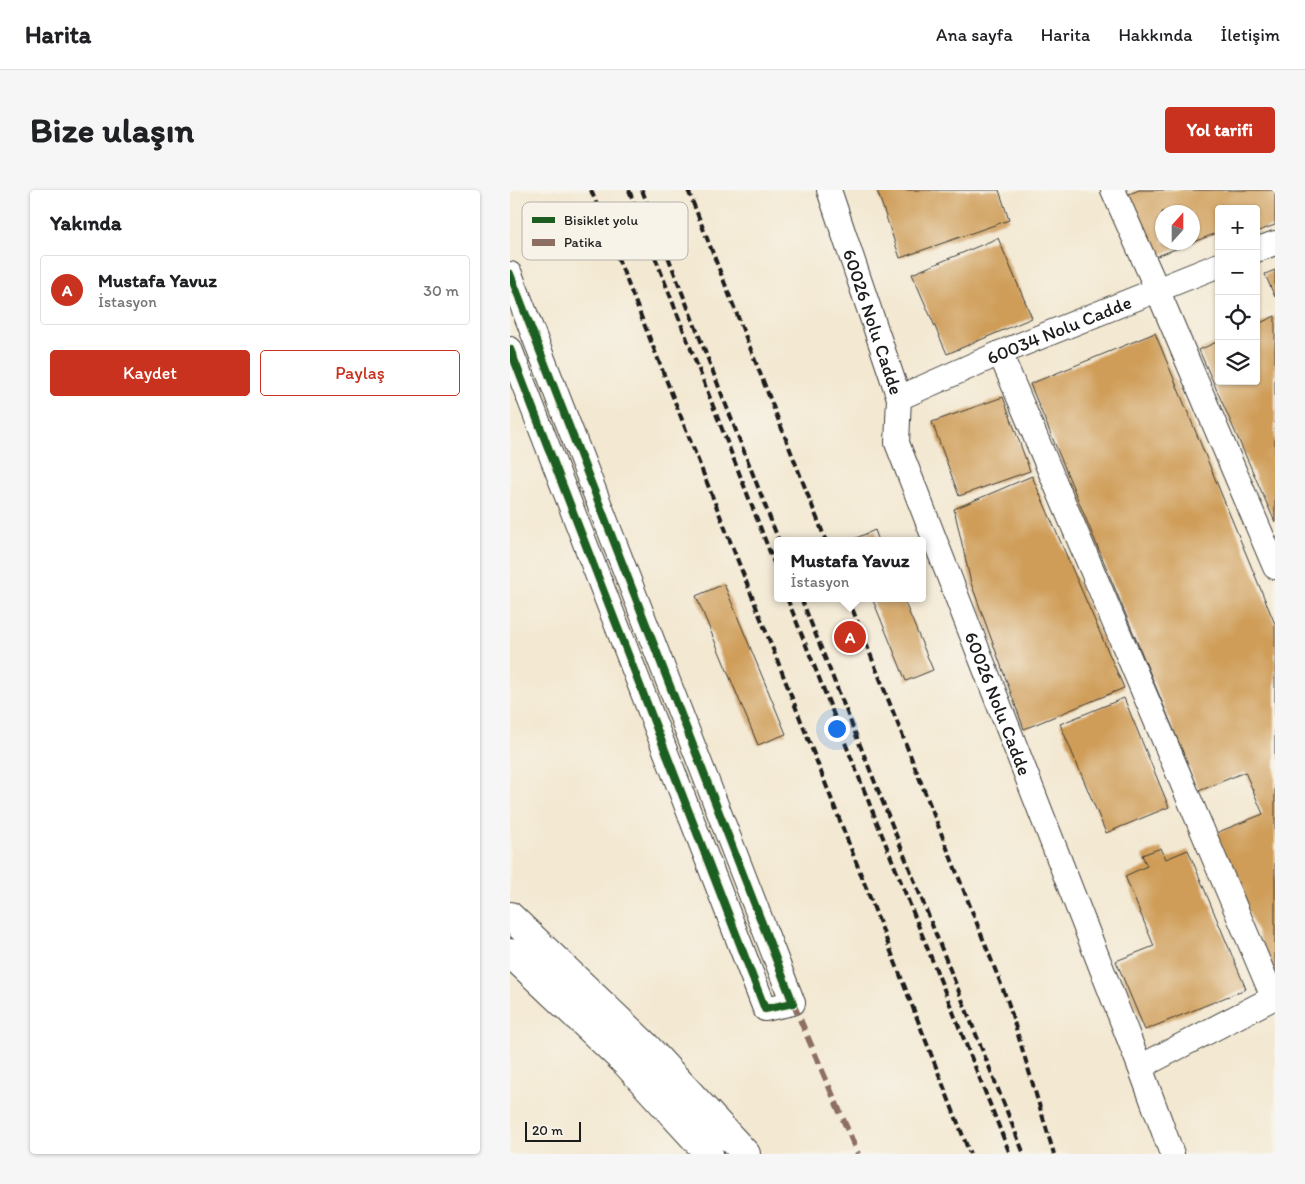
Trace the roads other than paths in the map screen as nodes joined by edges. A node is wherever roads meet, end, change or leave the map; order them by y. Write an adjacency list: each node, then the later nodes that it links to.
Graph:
1 (829, 190): 10 (street, 60026 Nolu Cadde)
2 (1113, 190): 7 (street)
3 (1275, 243): 4 (street)
4 (1260, 249)
5 (1215, 267): 7 (street, 60034 Nolu Cadde)
6 (510, 274): 8 (street)
7 (1157, 289): 9 (street, 60034 Nolu Cadde); 11 (street)
8 (510, 349)
9 (1000, 353): 10 (street, 60034 Nolu Cadde); 14 (street)
10 (899, 398): 15 (street, 60026 Nolu Cadde)
11 (1275, 567)
12 (510, 916): 17 (main road)
13 (510, 953): 16 (main road)
14 (1274, 997): 15 (street)
15 (1140, 1068): 18 (street, 60026 Nolu Cadde)
16 (709, 1154)
17 (746, 1154)
18 (1172, 1154)

